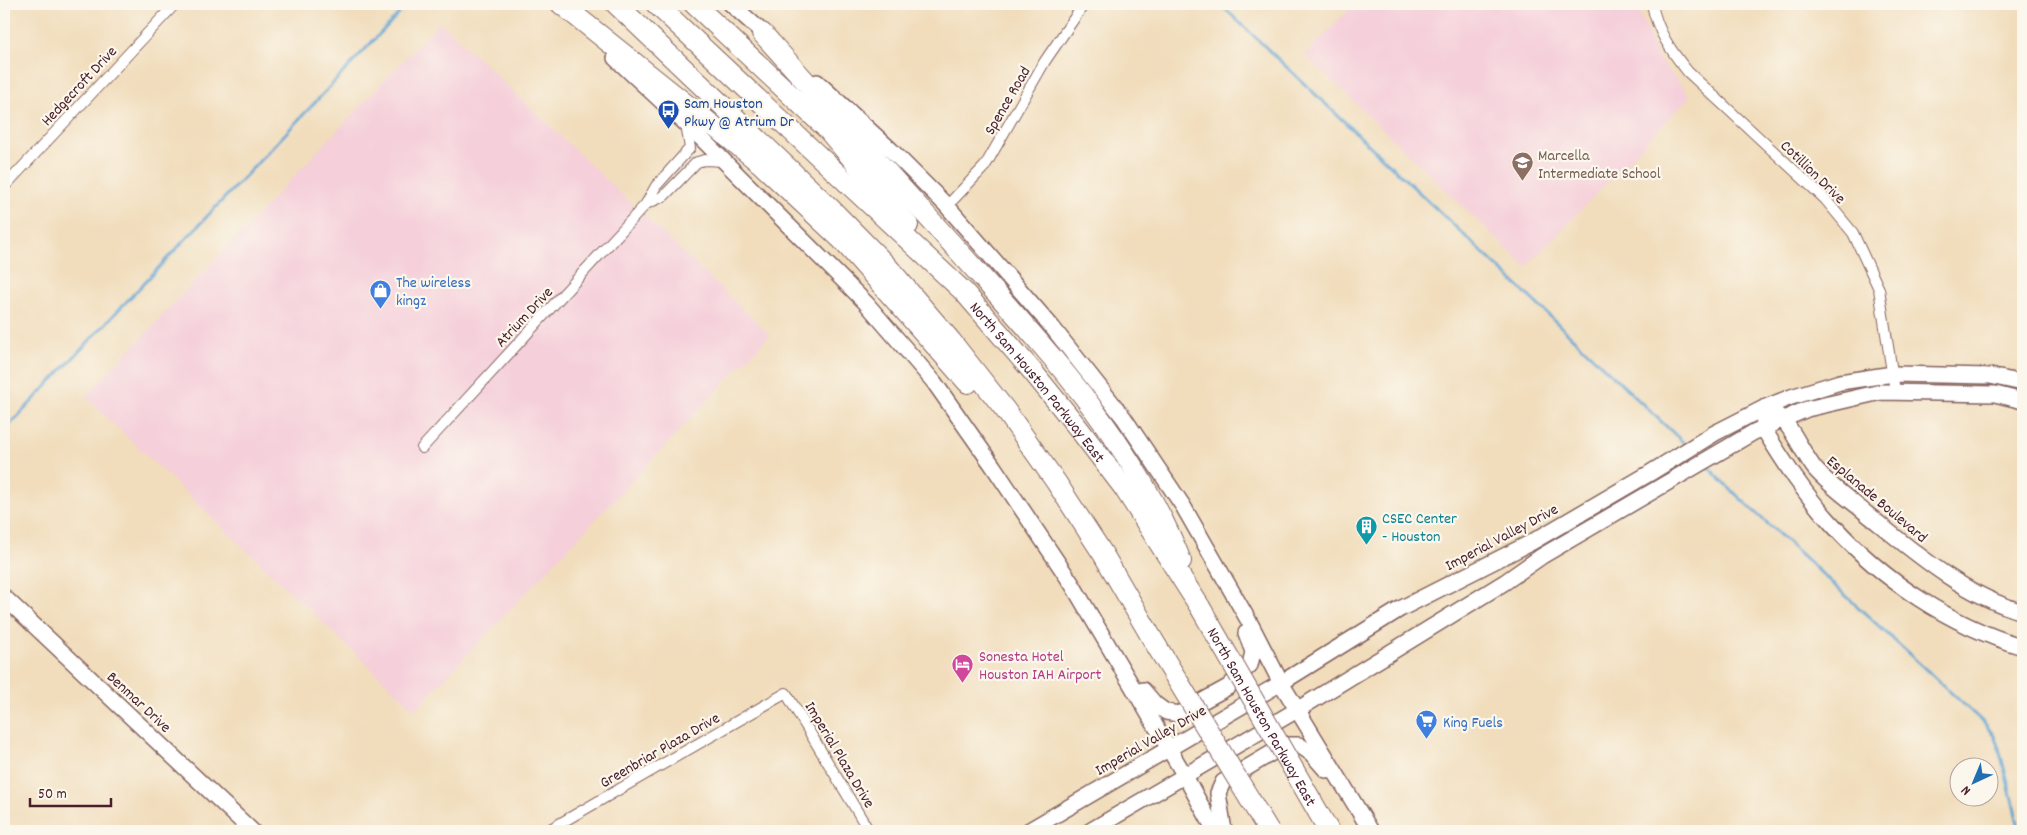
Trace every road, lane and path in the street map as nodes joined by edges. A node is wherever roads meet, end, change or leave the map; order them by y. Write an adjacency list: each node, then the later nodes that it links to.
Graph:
1 (175, 4): 12 (street, Hedgecroft Drive)
2 (559, 4): 10 (main road); 26 (highway)
3 (616, 4): 26 (highway)
4 (656, 4): 15 (highway, North Sam Houston Parkway East)
5 (694, 4): 15 (highway)
6 (731, 4): 9 (main road, North Sam Houston Parkway East)
7 (1084, 4): 14 (street, Spence Road)
8 (1652, 4): 16 (street, Cotillion Drive)
9 (762, 33): 14 (main road, North Sam Houston Parkway East); 30 (highway)
10 (686, 124): 11 (main road); 13 (street, Atrium Drive)
11 (723, 161): 13 (street, Atrium Drive); 34 (main road)
12 (4, 187)
13 (646, 204): 25 (street, Atrium Drive)
14 (947, 206): 31 (main road, North Sam Houston Parkway East)
15 (964, 292): 30 (highway, North Sam Houston Parkway East)
16 (1893, 374): 17 (main road, Imperial Valley Drive); 19 (street, Cotillion Drive); 22 (main road, Imperial Valley Drive)
17 (1990, 376): 18 (main road, Imperial Valley Drive); 20 (main road)
18 (2023, 383)
19 (1896, 391): 20 (main road); 23 (main road)
20 (1988, 393): 21 (main road)
21 (2023, 401)
22 (1766, 407): 23 (main road, Esplanade Boulevard); 24 (main road); 27 (main road, Imperial Valley Drive)
23 (1783, 419): 24 (main road); 32 (main road, Esplanade Boulevard)
24 (1763, 428): 28 (main road); 33 (main road)
25 (422, 448)
26 (1056, 482): 48 (highway, bridge)
27 (1476, 569): 28 (main road); 35 (main road, Imperial Valley Drive)
28 (1487, 593): 37 (main road)
29 (4, 597): 41 (main road, Benmar Drive)
30 (1200, 607): 49 (highway, North Sam Houston Parkway East, bridge)
31 (1242, 610): 34 (main road); 35 (main road, North Sam Houston Parkway East)
32 (2023, 612)
33 (2023, 647)
34 (1117, 659): 38 (main road)
35 (1281, 683): 37 (main road, North Sam Houston Parkway East); 38 (main road, Imperial Valley Drive)
36 (786, 693): 42 (street, Greenbriar Plaza Drive); 43 (street, Imperial Plaza Drive)
37 (1297, 710): 39 (main road); 40 (main road, North Sam Houston Parkway East)
38 (1169, 748): 39 (main road); 44 (main road, Imperial Valley Drive)
39 (1185, 776): 45 (main road); 46 (main road)
40 (1353, 802): 47 (main road); 50 (main road, North Sam Houston Parkway East)
41 (252, 831)
42 (547, 831)
43 (869, 831)
44 (1028, 831)
45 (1090, 831)
46 (1216, 831)
47 (1224, 831)
48 (1269, 831)
49 (1330, 831)
50 (1371, 831)

